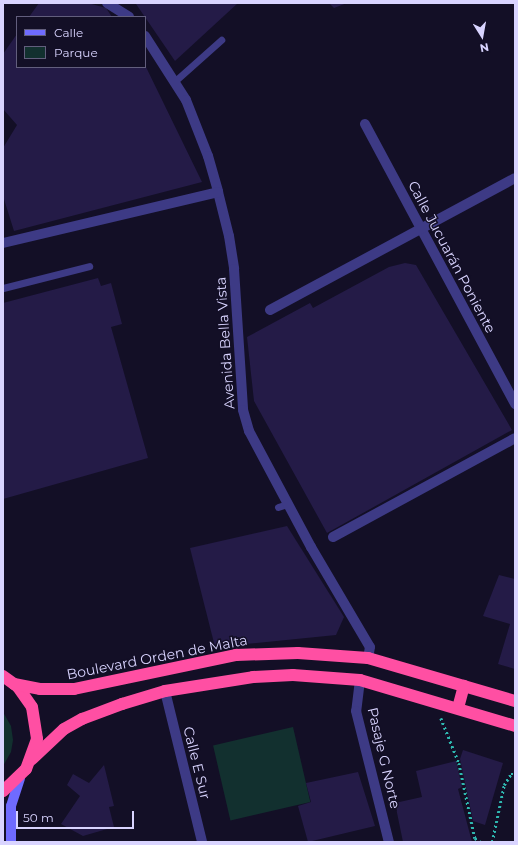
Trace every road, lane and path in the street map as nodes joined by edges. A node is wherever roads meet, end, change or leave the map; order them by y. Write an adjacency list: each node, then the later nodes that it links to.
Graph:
1 (108, 3): 2 (street)
2 (128, 16)
3 (146, 38): 5 (street, Avenida Bella Vista)
4 (221, 40): 5 (lane)
5 (175, 81): 8 (street, Avenida Bella Vista)
6 (365, 124): 9 (street, Calle Jucuarán Poniente)
7 (515, 178): 9 (street)
8 (218, 192): 10 (street); 17 (street, Avenida Bella Vista)
9 (422, 230): 13 (street); 14 (street, Calle Jucuarán Poniente)
10 (3, 244)
11 (89, 266): 12 (lane)
12 (3, 288)
13 (270, 310)
14 (515, 404)
15 (515, 438): 16 (street)
16 (333, 537)
17 (368, 658): 20 (highway, Boulevard Orden de Malta); 21 (highway, Boulevard Orden de Malta)
18 (3, 676): 20 (highway)
19 (360, 680): 22 (highway); 24 (highway); 33 (street, Pasaje G Norte)
20 (14, 684): 27 (highway)
21 (464, 686): 23 (highway, Boulevard Orden de Malta); 25 (highway)
22 (165, 691): 27 (highway); 32 (street, Calle E Sur)
23 (515, 701)
24 (445, 704): 25 (highway); 34 (path)
25 (458, 708): 26 (highway)
26 (515, 726)
27 (31, 760): 29 (highway)
28 (515, 774): 35 (path)
29 (20, 778): 30 (highway); 31 (main road)
30 (3, 791)
31 (11, 842)
32 (202, 842)
33 (389, 842)
34 (481, 842)
35 (492, 842)

